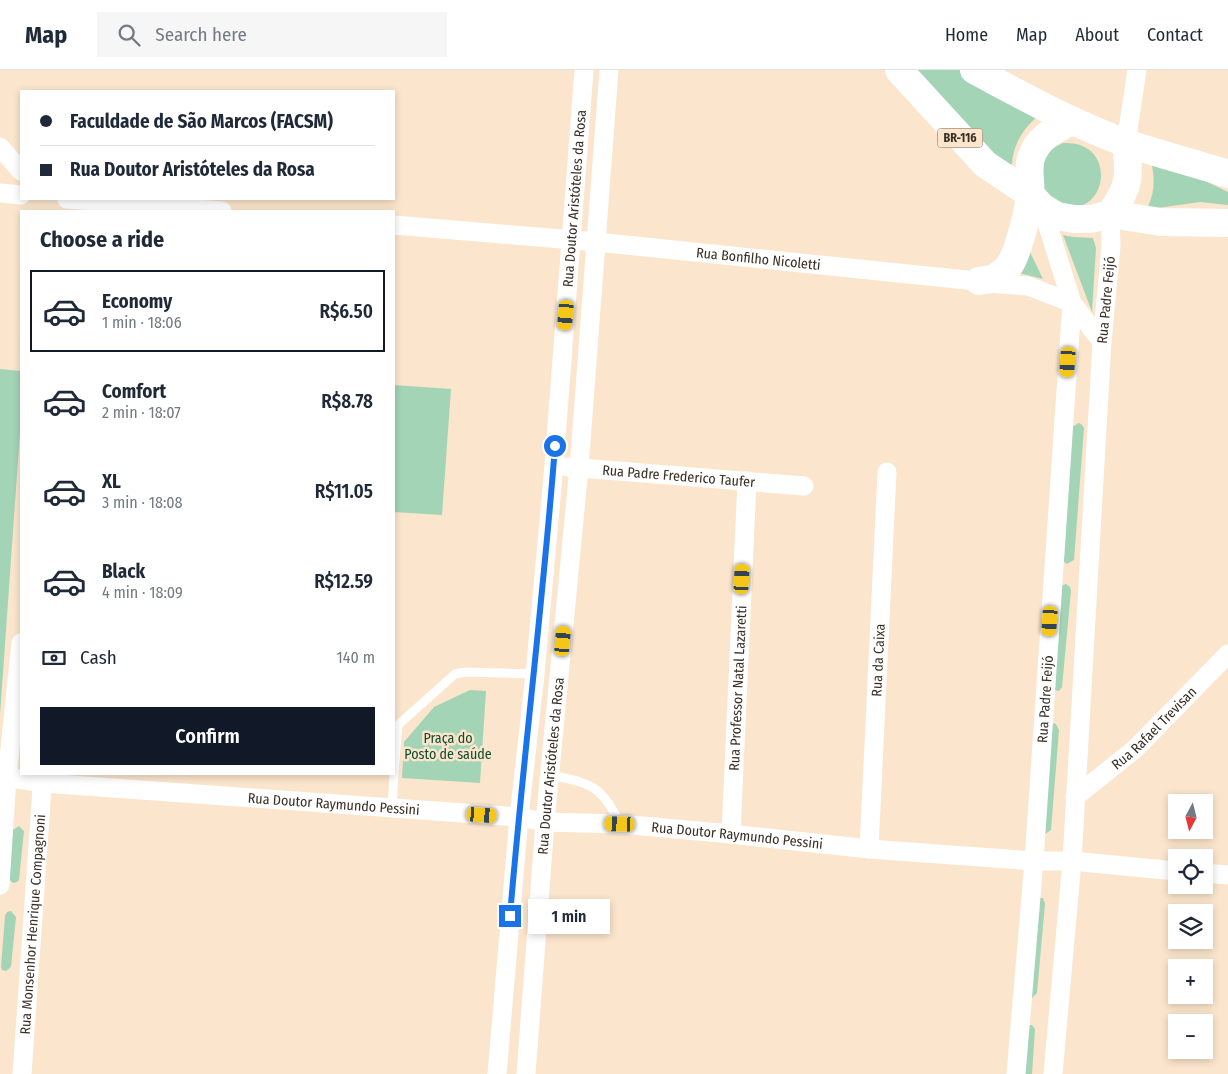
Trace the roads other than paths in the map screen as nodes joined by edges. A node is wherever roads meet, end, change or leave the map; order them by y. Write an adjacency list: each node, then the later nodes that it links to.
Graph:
1 (584, 70): 20 (street, Rua Doutor Aristóteles da Rosa)
2 (609, 70): 21 (street, Rua Doutor Aristóteles da Rosa)
3 (899, 70): 14 (main road, BR-116)
4 (974, 70): 6 (main road)
5 (1137, 70): 7 (street)
6 (1072, 120): 7 (main road); 14 (main road)
7 (1126, 143): 10 (main road); 17 (main road)
8 (0, 147): 9 (street)
9 (20, 170)
10 (1228, 174)
11 (0, 193): 12 (street)
12 (20, 195)
13 (71, 200): 15 (street)
14 (1036, 201): 17 (main road, BR-116); 22 (main road); 23 (street, Rua Padre Feijó)
15 (93, 206): 16 (street)
16 (196, 210)
17 (1110, 214): 18 (main road, BR-116); 24 (street, Rua Padre Feijó)
18 (1228, 223)
19 (395, 225): 20 (street, Rua Bonfilho Nicoletti)
20 (572, 240): 21 (street, Rua Bonfilho Nicoletti); 25 (street, Rua Doutor Aristóteles da Rosa)
21 (597, 242): 22 (street, Rua Bonfilho Nicoletti); 26 (street, Rua Doutor Aristóteles da Rosa)
22 (979, 281): 23 (street, Rua Bonfilho Nicoletti)
23 (1072, 302): 24 (street); 45 (street, Rua Padre Feijó)
24 (1102, 342): 38 (street, Rua Padre Feijó)
25 (554, 465): 26 (street, Rua Padre Frederico Taufer); 32 (street, Rua Doutor Aristóteles da Rosa)
26 (579, 468): 28 (street, Rua Padre Frederico Taufer); 35 (street, Rua Doutor Aristóteles da Rosa)
27 (887, 472): 44 (street, Rua da Caixa)
28 (746, 481): 29 (street, Rua Padre Frederico Taufer); 43 (street, Rua Professor Natal Lazaretti)
29 (804, 486)
30 (20, 651): 36 (street)
31 (1228, 654): 38 (street, Rua Rafael Trevisan)
32 (535, 674): 33 (lane); 40 (street, Rua Doutor Aristóteles da Rosa)
33 (395, 762)
34 (394, 775): 39 (lane)
35 (550, 775): 41 (street, Rua Doutor Aristóteles da Rosa); 42 (lane)
36 (4, 776): 37 (street, Rua Doutor Raymundo Pessini); 50 (street)
37 (43, 778): 39 (street, Rua Doutor Raymundo Pessini); 51 (street, Rua Monsenhor Henrique Compagnoni)
38 (1075, 797): 46 (street, Rua Padre Feijó)
39 (392, 808): 40 (street, Rua Doutor Raymundo Pessini)
40 (519, 817): 41 (street, Rua Doutor Raymundo Pessini); 52 (street, Rua Doutor Aristóteles da Rosa)
41 (545, 822): 42 (street, Rua Doutor Raymundo Pessini); 53 (street, Rua Doutor Aristóteles da Rosa)
42 (620, 824): 43 (street, Rua Doutor Raymundo Pessini)
43 (731, 834): 44 (street, Rua Doutor Raymundo Pessini)
44 (869, 849): 45 (street, Rua Doutor Raymundo Pessini)
45 (1034, 860): 46 (street, Rua Doutor Raymundo Pessini); 54 (street, Rua Padre Feijó)
46 (1072, 861): 47 (street, Rua Doutor Raymundo Pessini); 55 (street, Rua Padre Feijó)
47 (1168, 870)
48 (1213, 874): 49 (street)
49 (1228, 875)
50 (0, 885)
51 (22, 1074)
52 (497, 1074)
53 (526, 1074)
54 (1016, 1074)
55 (1053, 1074)

